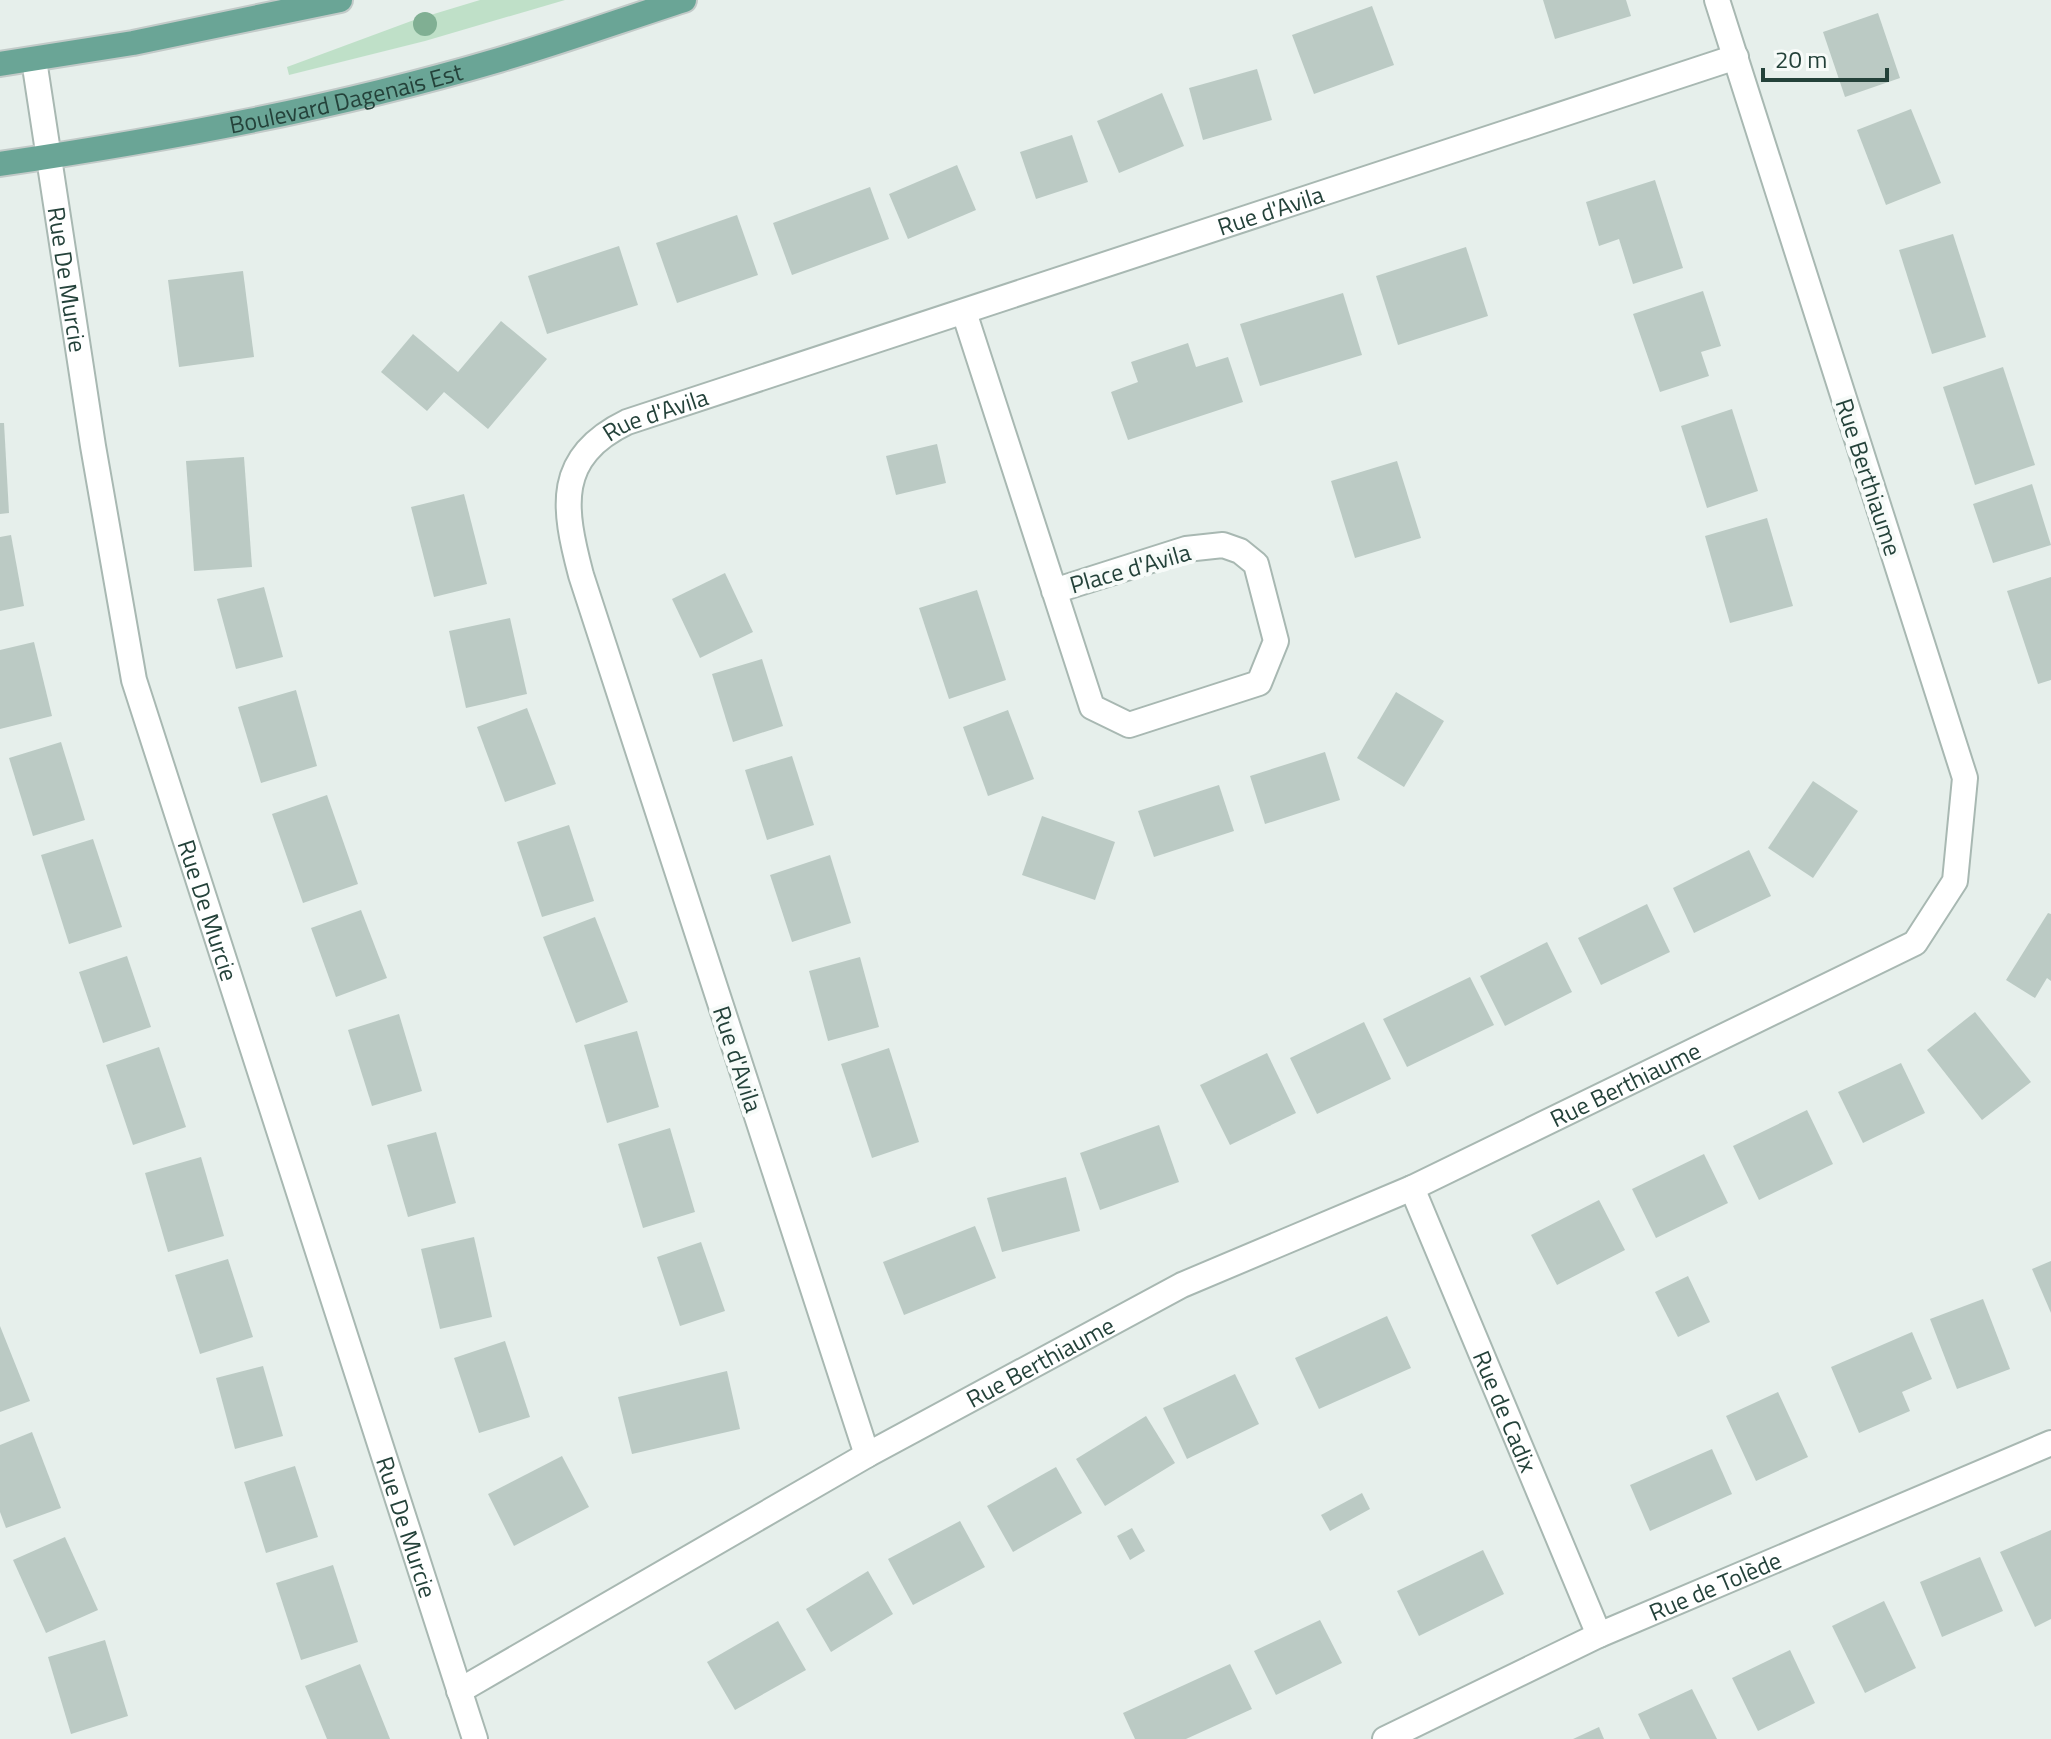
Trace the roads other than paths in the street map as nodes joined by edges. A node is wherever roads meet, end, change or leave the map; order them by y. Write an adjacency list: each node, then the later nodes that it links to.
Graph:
1 (340, 0): 5 (main road)
2 (684, 0): 7 (main road, Boulevard Dagenais Est)
3 (1717, 0): 4 (street, Rue Berthiaume)
4 (1736, 57): 9 (street, Rue d'Avila); 11 (street, Rue Berthiaume)
5 (34, 60): 6 (main road); 7 (street, Rue De Murcie)
6 (0, 64)
7 (50, 157): 8 (main road, Boulevard Dagenais Est); 15 (street, Rue De Murcie)
8 (0, 164)
9 (964, 312): 10 (street, Place d'Avila); 13 (street, Rue d'Avila)
10 (1054, 591): 10 (street, Place d'Avila)
11 (1412, 1188): 13 (street, Rue Berthiaume); 14 (street, Rue de Cadix)
12 (2051, 1443): 14 (street, Rue de Tolède)
13 (867, 1455): 15 (street, Rue Berthiaume)
14 (1599, 1635): 17 (street, Rue de Tolède)
15 (459, 1691): 16 (street, Rue De Murcie)
16 (475, 1739)
17 (1385, 1739)

